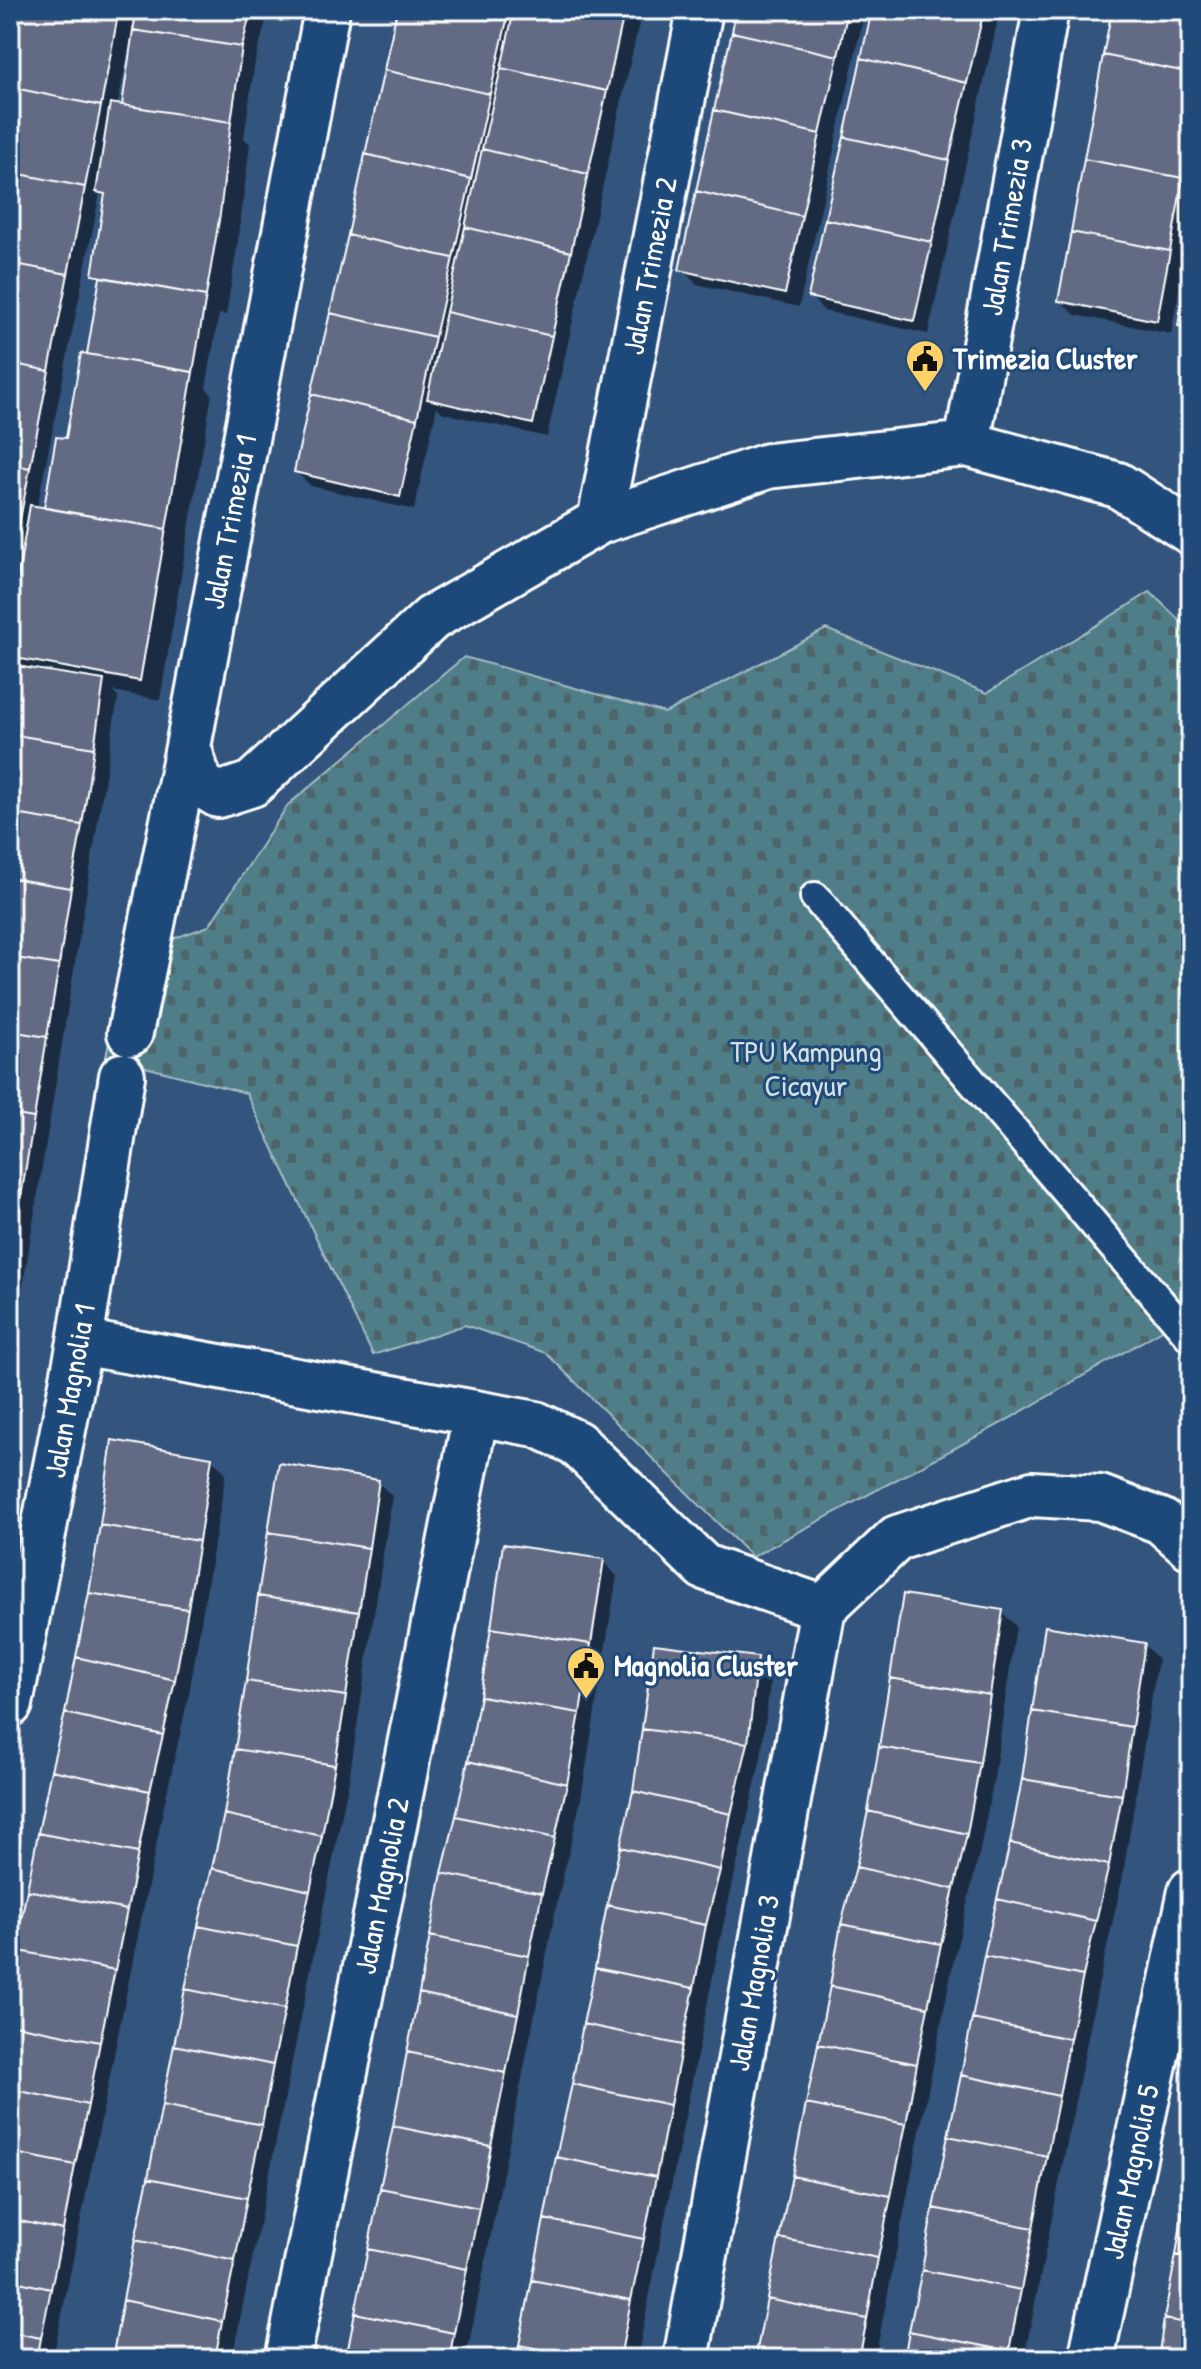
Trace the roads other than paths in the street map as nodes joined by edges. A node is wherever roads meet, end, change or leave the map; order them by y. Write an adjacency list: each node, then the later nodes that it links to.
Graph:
1 (327, 10): 7 (street, Jalan Trimezia 1)
2 (700, 10): 5 (street, Jalan Trimezia 2)
3 (1046, 10): 4 (street, Jalan Trimezia 3)
4 (967, 444): 5 (street); 6 (street)
5 (600, 521): 7 (street)
6 (1191, 532)
7 (188, 747): 9 (street, Jalan Trimezia 1)
8 (815, 897): 11 (lane)
9 (130, 1033)
10 (122, 1076): 12 (street, Jalan Magnolia 1)
11 (1191, 1338)
12 (80, 1342): 13 (street); 16 (street, Jalan Magnolia 1)
13 (476, 1413): 15 (street); 18 (street, Jalan Magnolia 2)
14 (1191, 1547): 15 (street)
15 (823, 1608): 19 (street, Jalan Magnolia 3)
16 (10, 1704)
17 (1191, 1891): 20 (street, Jalan Magnolia 5)
18 (288, 2359)
19 (686, 2359)
20 (1091, 2359)

